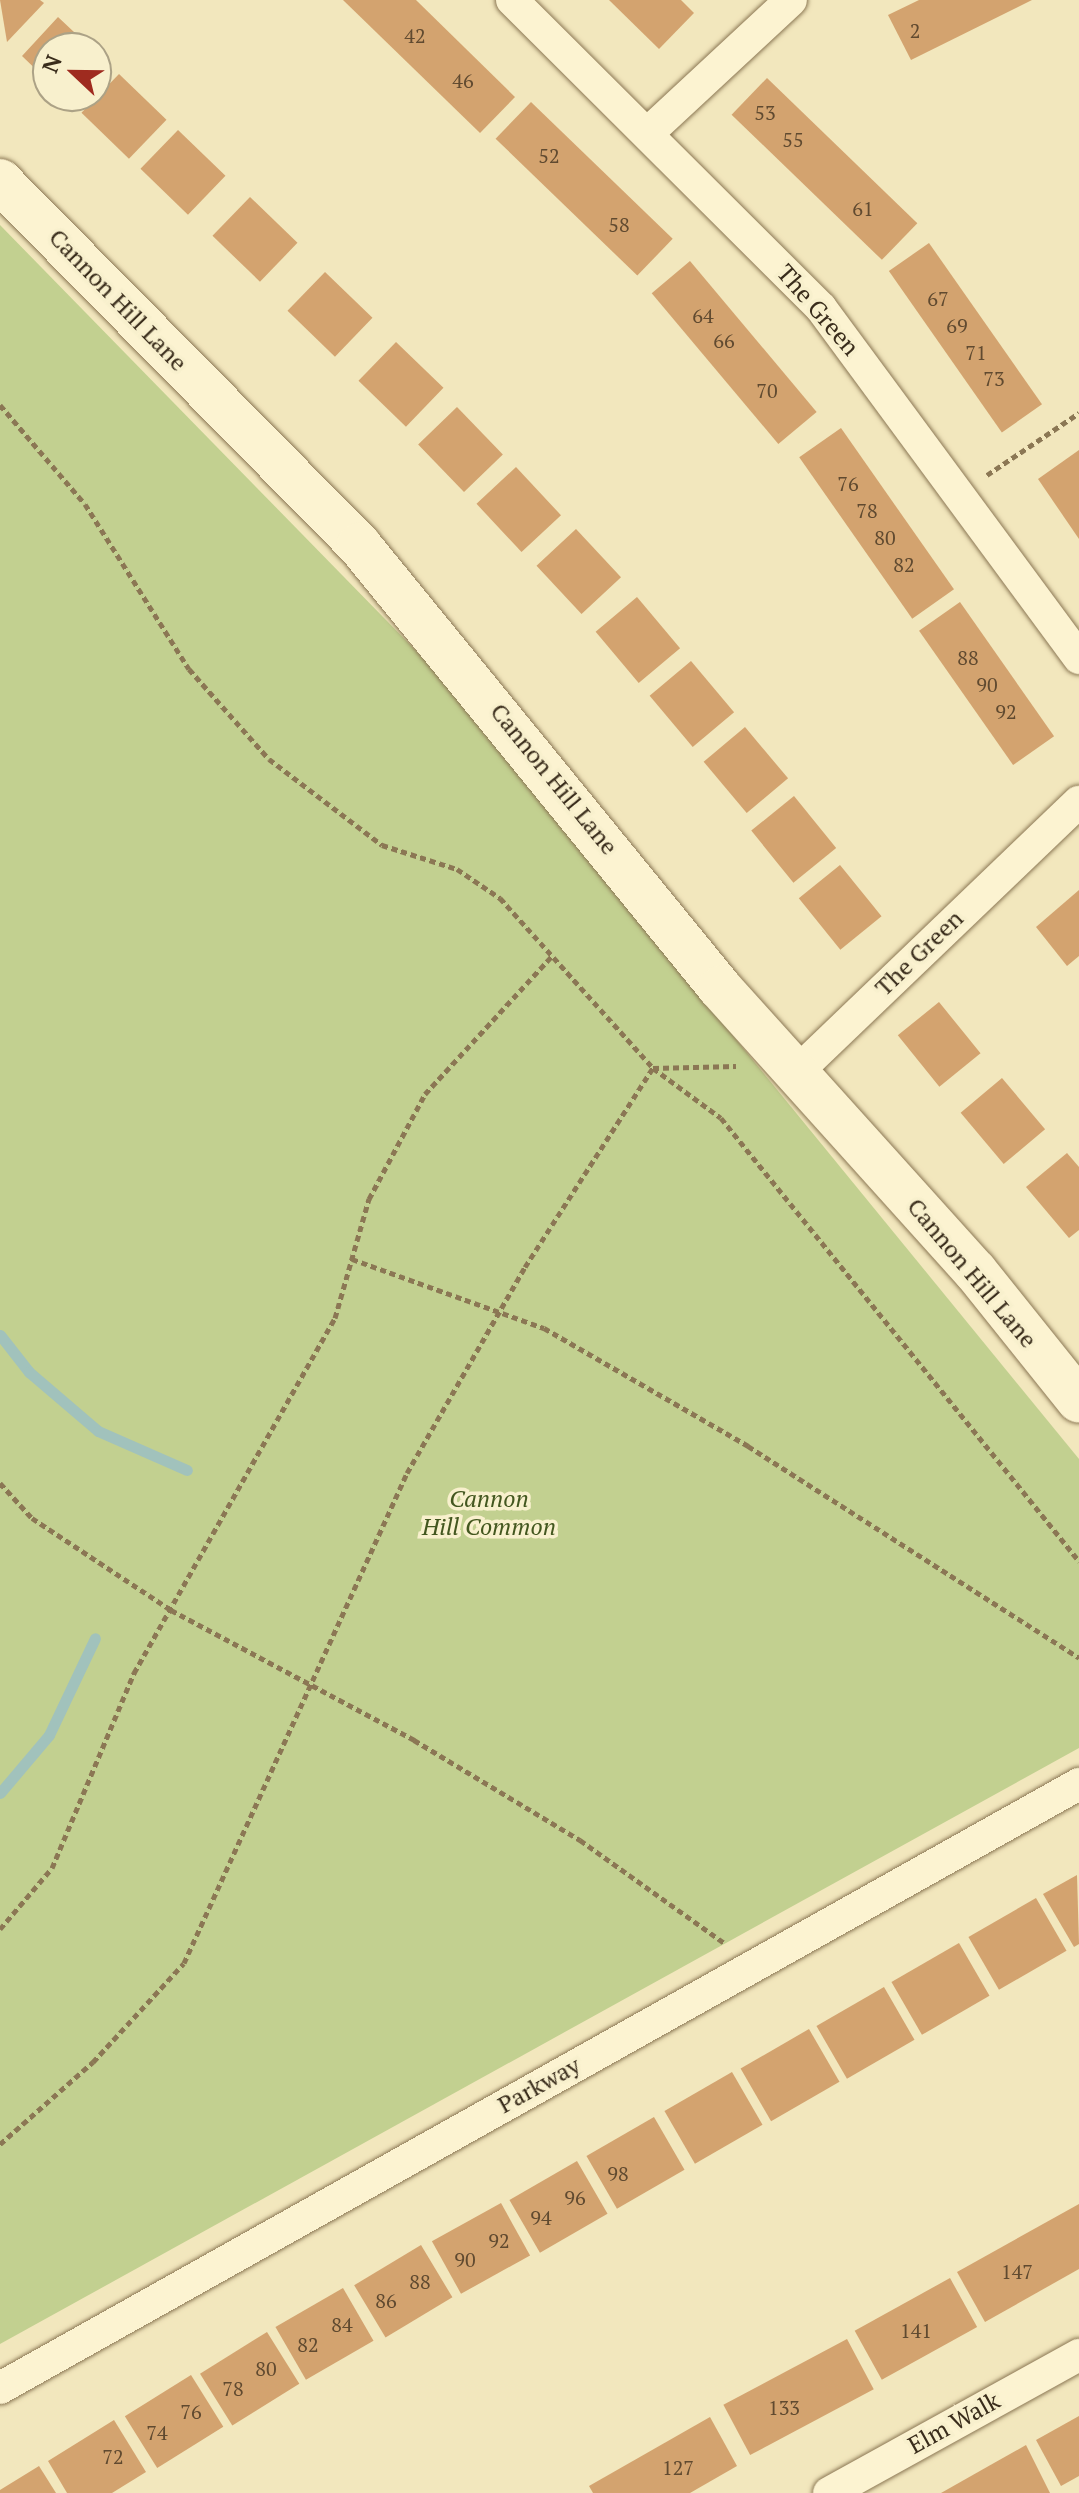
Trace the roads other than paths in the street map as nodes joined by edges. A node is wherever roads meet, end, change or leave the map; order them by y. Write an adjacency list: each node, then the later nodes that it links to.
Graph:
1 (512, 0): 3 (street, The Green)
2 (791, 0): 3 (street)
3 (648, 133): 5 (street, The Green)
4 (0, 181): 7 (street, Cannon Hill Lane)
5 (1079, 658)
6 (1079, 802): 7 (street, The Green)
7 (784, 1060): 8 (street, Cannon Hill Lane)
8 (1079, 1401)
9 (1079, 1784): 11 (street, Parkway)
10 (1079, 2355): 12 (street, Elm Walk)
11 (0, 2388)
12 (829, 2493)

